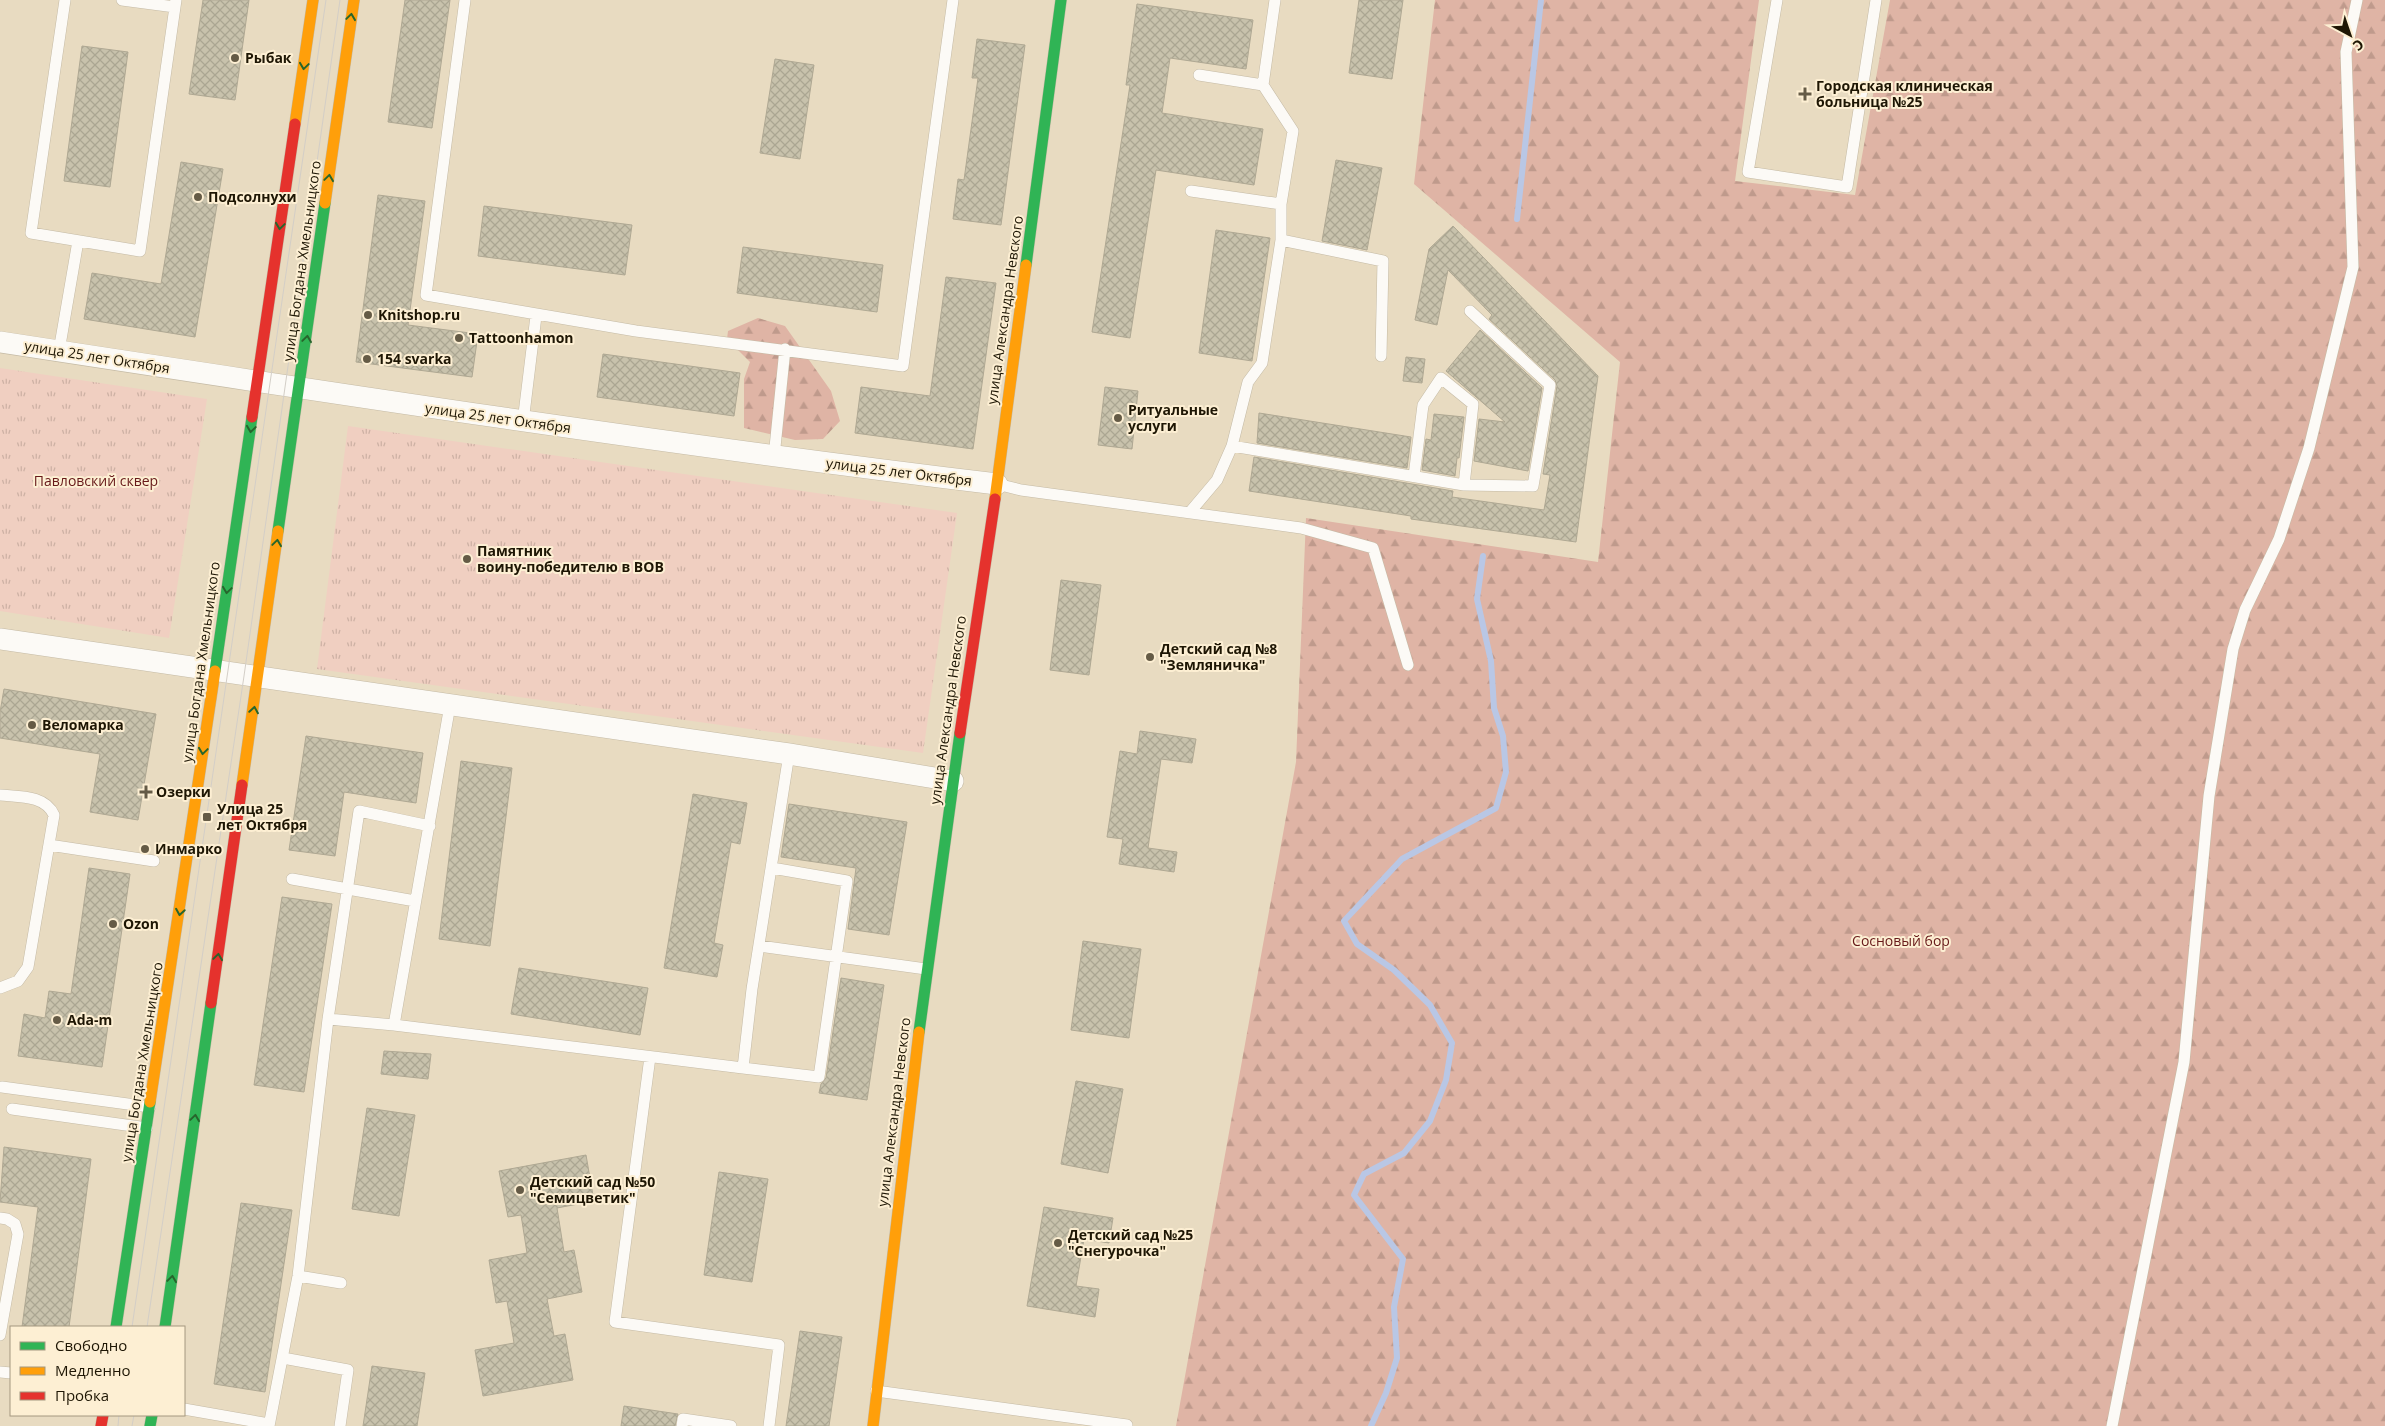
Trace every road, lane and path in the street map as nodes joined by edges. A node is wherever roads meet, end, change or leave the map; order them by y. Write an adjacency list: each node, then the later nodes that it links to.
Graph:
1 (65, 0): 18 (lane)
2 (122, 0): 12 (lane)
3 (313, 0): 25 (main road, улица Богдана Хмельницкого, one-way to 25)
4 (354, 0): 26 (main road, улица Богдана Хмельницкого, one-way to 4)
5 (465, 0): 20 (lane)
6 (953, 0): 22 (lane)
7 (1060, 0): 31 (main road, улица Александра Невского)
8 (1275, 0): 14 (lane)
9 (1777, 0): 10 (lane)
10 (1876, 0)
11 (2357, 0): 77 (lane)
12 (176, 4): 18 (lane)
13 (1198, 75): 14 (lane)
14 (1263, 85): 16 (lane)
15 (1191, 191): 16 (lane)
16 (1281, 204): 17 (lane)
17 (1281, 240): 24 (lane); 28 (lane)
18 (78, 241): 23 (lane)
19 (1470, 311): 32 (lane)
20 (536, 316): 22 (lane); 27 (lane)
21 (0, 342): 23 (street, улица 25 лет Октября)
22 (785, 349): 29 (lane)
23 (59, 351): 25 (street, улица 25 лет Октября)
24 (1381, 356)
25 (258, 381): 26 (street, улица 25 лет Октября); 36 (main road, улица Богдана Хмельницкого, one-way to 36)
26 (299, 387): 27 (street, улица 25 лет Октября); 37 (main road, улица Богдана Хмельницкого, one-way to 26)
27 (523, 422): 29 (street, улица 25 лет Октября)
28 (1232, 446): 30 (lane); 33 (lane)
29 (774, 457): 31 (street, улица 25 лет Октября)
30 (1414, 476): 32 (lane); 32 (lane)
31 (997, 484): 33 (lane); 40 (main road, улица Александра Невского)
32 (1464, 485)
33 (1190, 512): 35 (lane)
34 (0, 639): 36 (street)
35 (1408, 665)
36 (215, 672): 37 (street); 58 (main road, улица Богдана Хмельницкого, one-way to 58)
37 (259, 678): 38 (street); 65 (main road, улица Богдана Хмельницкого, one-way to 37)
38 (450, 705): 39 (street); 42 (lane)
39 (789, 754): 40 (street); 45 (lane)
40 (954, 781): 51 (main road, улица Александра Невского)
41 (0, 795): 43 (lane)
42 (430, 826): 47 (lane); 48 (lane)
43 (49, 845): 44 (lane); 52 (lane)
44 (154, 861)
45 (772, 868): 49 (lane); 50 (lane)
46 (292, 879): 47 (lane)
47 (348, 888): 48 (lane); 53 (lane)
48 (415, 900): 54 (lane)
49 (759, 946): 50 (lane); 56 (lane)
50 (836, 956): 51 (lane); 56 (lane)
51 (926, 969): 68 (main road, улица Александра Невского)
52 (0, 988)
53 (328, 1019): 54 (lane); 62 (lane)
54 (394, 1025): 55 (lane)
55 (650, 1058): 56 (lane); 75 (lane)
56 (743, 1068)
57 (2, 1087): 58 (lane)
58 (150, 1107): 60 (main road, улица Богдана Хмельницкого)
59 (12, 1109): 60 (lane)
60 (147, 1128): 64 (main road, улица Богдана Хмельницкого)
61 (0, 1218): 66 (lane)
62 (298, 1276): 63 (lane); 67 (lane)
63 (341, 1283)
64 (116, 1326)
65 (164, 1326)
66 (0, 1335)
67 (282, 1358): 70 (lane); 72 (lane)
68 (876, 1391): 71 (lane); 76 (main road, улица Александра Невского)
69 (185, 1409): 70 (lane)
70 (269, 1425)
71 (1127, 1425)
72 (340, 1426)
73 (682, 1426): 74 (lane)
74 (731, 1426)
75 (769, 1426)
76 (873, 1426)
77 (2112, 1426)

